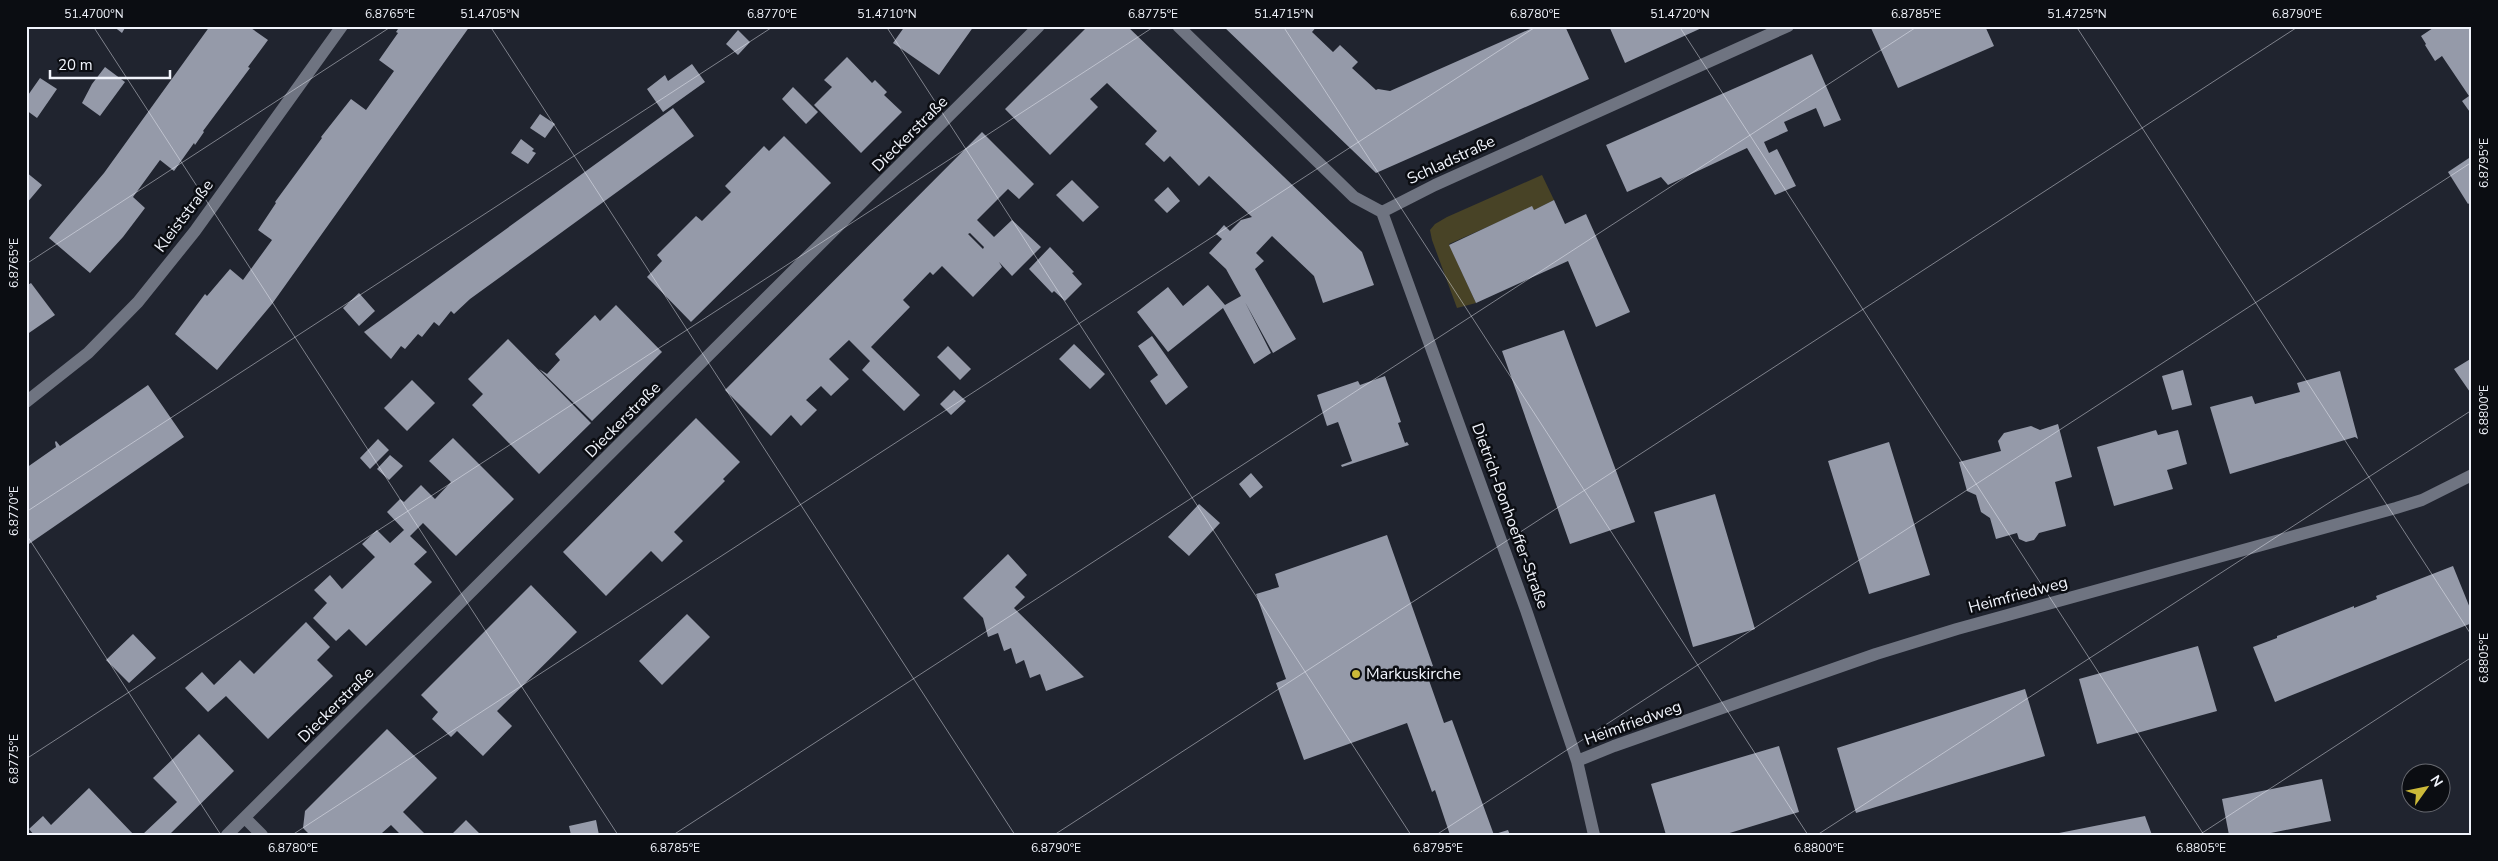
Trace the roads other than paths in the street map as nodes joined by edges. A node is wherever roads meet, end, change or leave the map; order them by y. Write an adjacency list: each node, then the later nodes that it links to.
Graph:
1 (342, 26): 6 (street, Kleiststraße)
2 (1039, 26): 9 (street, Dieckerstraße)
3 (1178, 26): 5 (street)
4 (1788, 26): 5 (street, Schladstraße)
5 (1382, 212): 8 (street, Dietrich-Bonhoeffer-Straße)
6 (26, 402)
7 (2472, 475): 8 (street, Heimfriedweg)
8 (1577, 761): 12 (street, Dietrich-Bonhoeffer-Straße)
9 (245, 818): 10 (street, Dieckerstraße); 11 (street)
10 (227, 835)
11 (262, 835)
12 (1594, 835)

